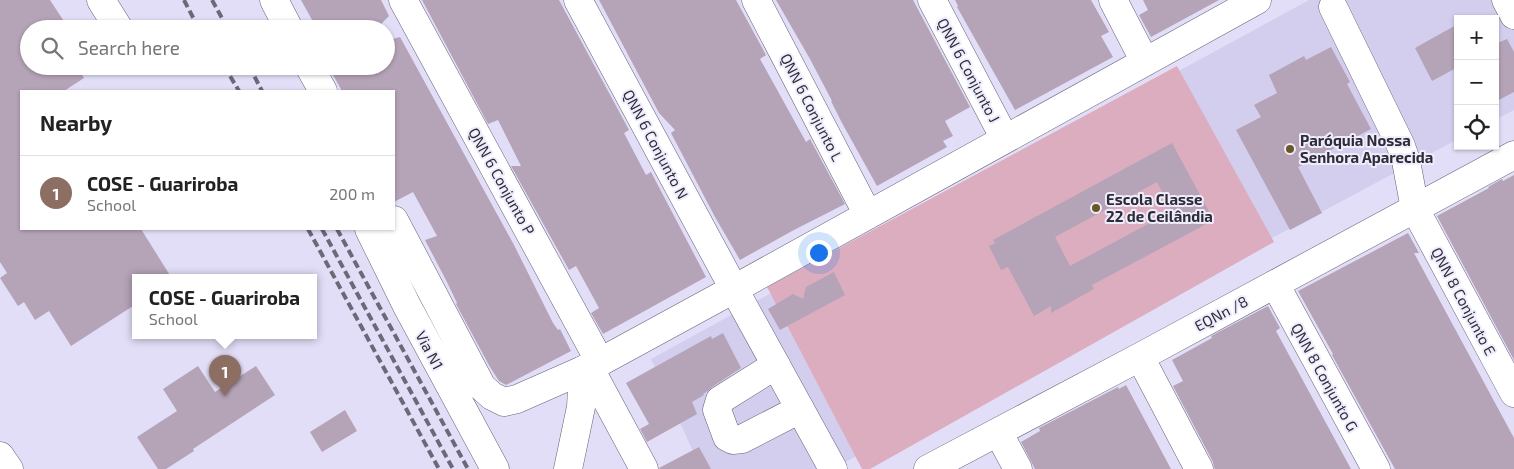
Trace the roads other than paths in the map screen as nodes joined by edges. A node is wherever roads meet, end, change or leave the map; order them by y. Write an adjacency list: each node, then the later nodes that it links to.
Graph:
1 (102, 0): 12 (street)
2 (274, 0): 13 (street)
3 (403, 0): 29 (street, QNN 6 Conjunto P)
4 (578, 0): 26 (street, QNN 6 Conjunto N)
5 (756, 0): 22 (street, QNN 6 Conjunto L)
6 (932, 0): 19 (street, QNN 6 Conjunto J)
7 (1112, 0): 14 (street)
8 (1257, 0): 14 (street)
9 (1506, 0): 11 (street)
10 (1333, 7): 21 (street, QNN 8 Conjunto E)
11 (1514, 16)
12 (114, 20)
13 (284, 20)
14 (1145, 62): 19 (street)
15 (311, 75): 17 (street)
16 (313, 75): 18 (street)
17 (316, 90)
18 (322, 90)
19 (1005, 139): 22 (street)
20 (1514, 155): 21 (street, EQNn /8)
21 (1414, 209): 25 (street, EQNn /8); 30 (street, QNN 8 Conjunto E)
22 (868, 215): 26 (street)
23 (395, 222): 29 (street)
24 (369, 230): 35 (street, Via N1)
25 (1275, 284): 27 (street, EQNn /8); 42 (street, QNN 8 Conjunto G)
26 (734, 289): 28 (street, QNN 6 Conjunto N); 29 (street)
27 (1140, 357): 32 (street, EQNn /8); 41 (street)
28 (776, 365): 31 (street, QNN 6 Conjunto N); 31 (street)
29 (591, 367): 36 (street); 37 (street, QNN 6 Conjunto P)
30 (1514, 393)
31 (800, 408): 38 (street, QNN 6 Conjunto N)
32 (998, 432): 39 (street, EQNn /8); 40 (street)
33 (0, 456): 34 (street)
34 (10, 469)
35 (495, 469)
36 (568, 469)
37 (644, 469)
38 (833, 469)
39 (928, 469)
40 (1018, 469)
41 (1199, 469)
42 (1376, 469)

